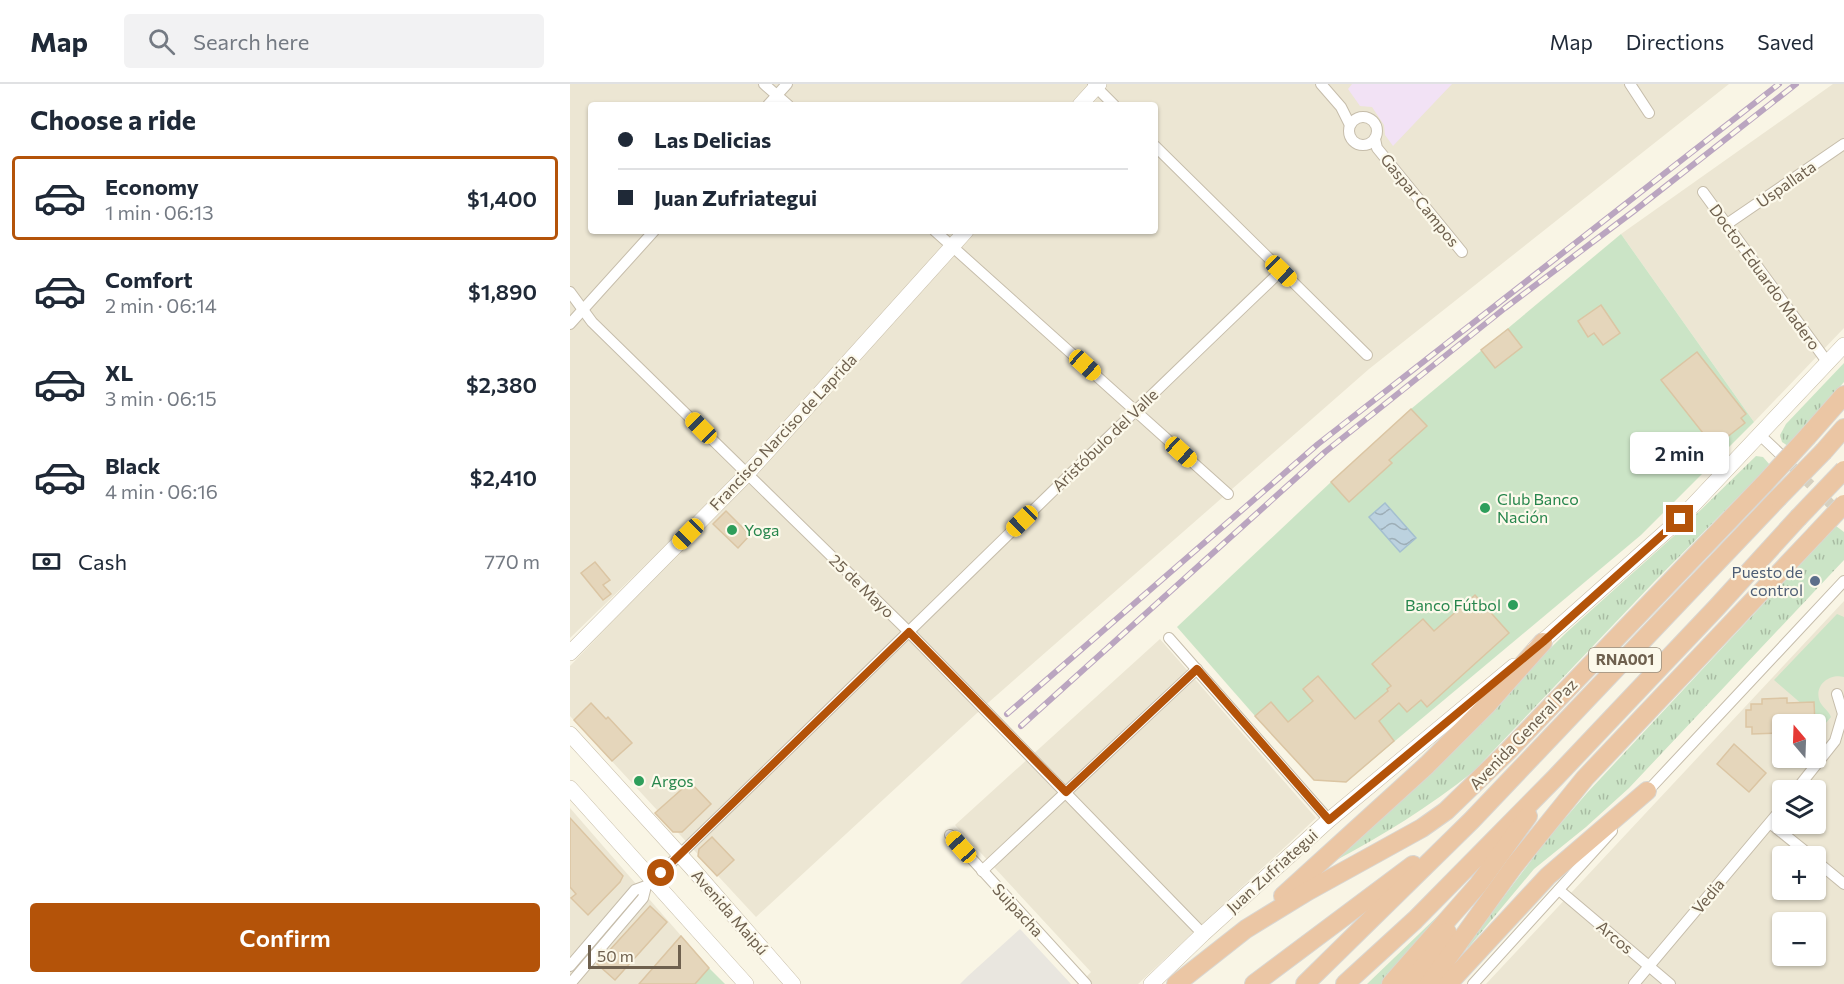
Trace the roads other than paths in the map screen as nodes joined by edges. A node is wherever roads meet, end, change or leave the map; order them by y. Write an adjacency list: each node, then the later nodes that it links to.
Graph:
1 (764, 84): 6 (street)
2 (787, 84): 6 (street)
3 (1321, 84): 12 (street)
4 (1630, 84): 11 (street)
5 (1096, 85): 9 (street); 10 (street)
6 (777, 95): 7 (street); 8 (street)
7 (771, 102)
8 (785, 102)
9 (1082, 102)
10 (1111, 102)
11 (1649, 113)
12 (1355, 121): 13 (street); 13 (street)
13 (1374, 144): 22 (street, Gaspar Campos)
14 (1844, 144): 17 (street, Uspallata)
15 (1158, 149): 23 (street)
16 (1703, 192): 17 (street, Doctor Eduardo Madero)
17 (1727, 224): 29 (street, Doctor Eduardo Madero)
18 (651, 234): 25 (street)
19 (938, 234): 21 (street)
20 (963, 234): 21 (street, Francisco Narciso de Laprida)
21 (952, 246): 31 (street); 36 (street, Francisco Narciso de Laprida)
22 (1462, 252)
23 (1281, 271): 28 (street); 31 (street, Aristóbulo del Valle)
24 (570, 292): 25 (street, 25 de Mayo)
25 (583, 309): 26 (street); 36 (street, 25 de Mayo)
26 (570, 324)
27 (1844, 345): 29 (street, Juan Zufriategui)
28 (1367, 355)
29 (1828, 363): 33 (street, Juan Zufriategui)
30 (1844, 395): 65 (highway, Avenida General Paz, bridge)
31 (1134, 410): 37 (street); 40 (street, Aristóbulo del Valle)
32 (1844, 428): 53 (highway, Avenida General Paz / RNA001, bridge)
33 (1760, 435): 34 (street); 42 (street, Juan Zufriategui)
34 (1780, 454)
35 (1844, 470): 47 (highway, RNA001, bridge)
36 (747, 474): 40 (street, 25 de Mayo); 43 (street, Francisco Narciso de Laprida)
37 (1228, 494)
38 (1844, 504): 82 (highway, bridge)
39 (1843, 585): 50 (street)
40 (909, 632): 51 (street, 25 de Mayo); 58 (street, Aristóbulo del Valle)
41 (1169, 638): 44 (street)
42 (1543, 642): 52 (street, Juan Zufriategui); 65 (highway)
43 (570, 653)
44 (1197, 669): 51 (street); 52 (street)
45 (1837, 694): 48 (street)
46 (570, 734): 58 (street, Avenida Maipú)
47 (1555, 778): 63 (highway); 70 (highway, RNA001)
48 (1804, 780)
49 (570, 788): 61 (street)
50 (1647, 791): 64 (street); 83 (highway)
51 (1066, 792): 60 (street); 66 (street, 25 de Mayo)
52 (1329, 820): 66 (street, Juan Zufriategui)
53 (1472, 820): 67 (highway); 79 (highway, Avenida General Paz / RNA001)
54 (1772, 820): 55 (street, Vedia)
55 (1770, 823): 57 (street); 69 (street, Vedia)
56 (950, 835): 60 (street, Suipacha)
57 (1799, 846)
58 (680, 855): 61 (street, Aristóbulo del Valle); 73 (street, Avenida Maipú)
59 (1826, 869): 62 (street)
60 (982, 871): 74 (street, Suipacha)
61 (650, 883): 68 (street, Aristóbulo del Valle); 71 (street, Aristóbulo del Valle); 72 (street)
62 (1844, 884)
63 (1478, 885): 80 (highway); 81 (highway)
64 (1559, 890): 69 (street, Arcos); 84 (street)
65 (1246, 929): 76 (highway, Avenida General Paz)
66 (1203, 934): 75 (street, Juan Zufriategui)
67 (1309, 943): 77 (highway); 78 (highway)
68 (570, 966)
69 (1649, 966): 85 (street, Vedia); 86 (street, Arcos)
70 (1346, 983)
71 (570, 984)
72 (746, 984)
73 (793, 984)
74 (1086, 984)
75 (1151, 984)
76 (1176, 984)
77 (1254, 984)
78 (1272, 984)
79 (1305, 984)
80 (1391, 984)
81 (1409, 984)
82 (1429, 984)
83 (1448, 984)
84 (1473, 984)
85 (1634, 984)
86 (1670, 984)

